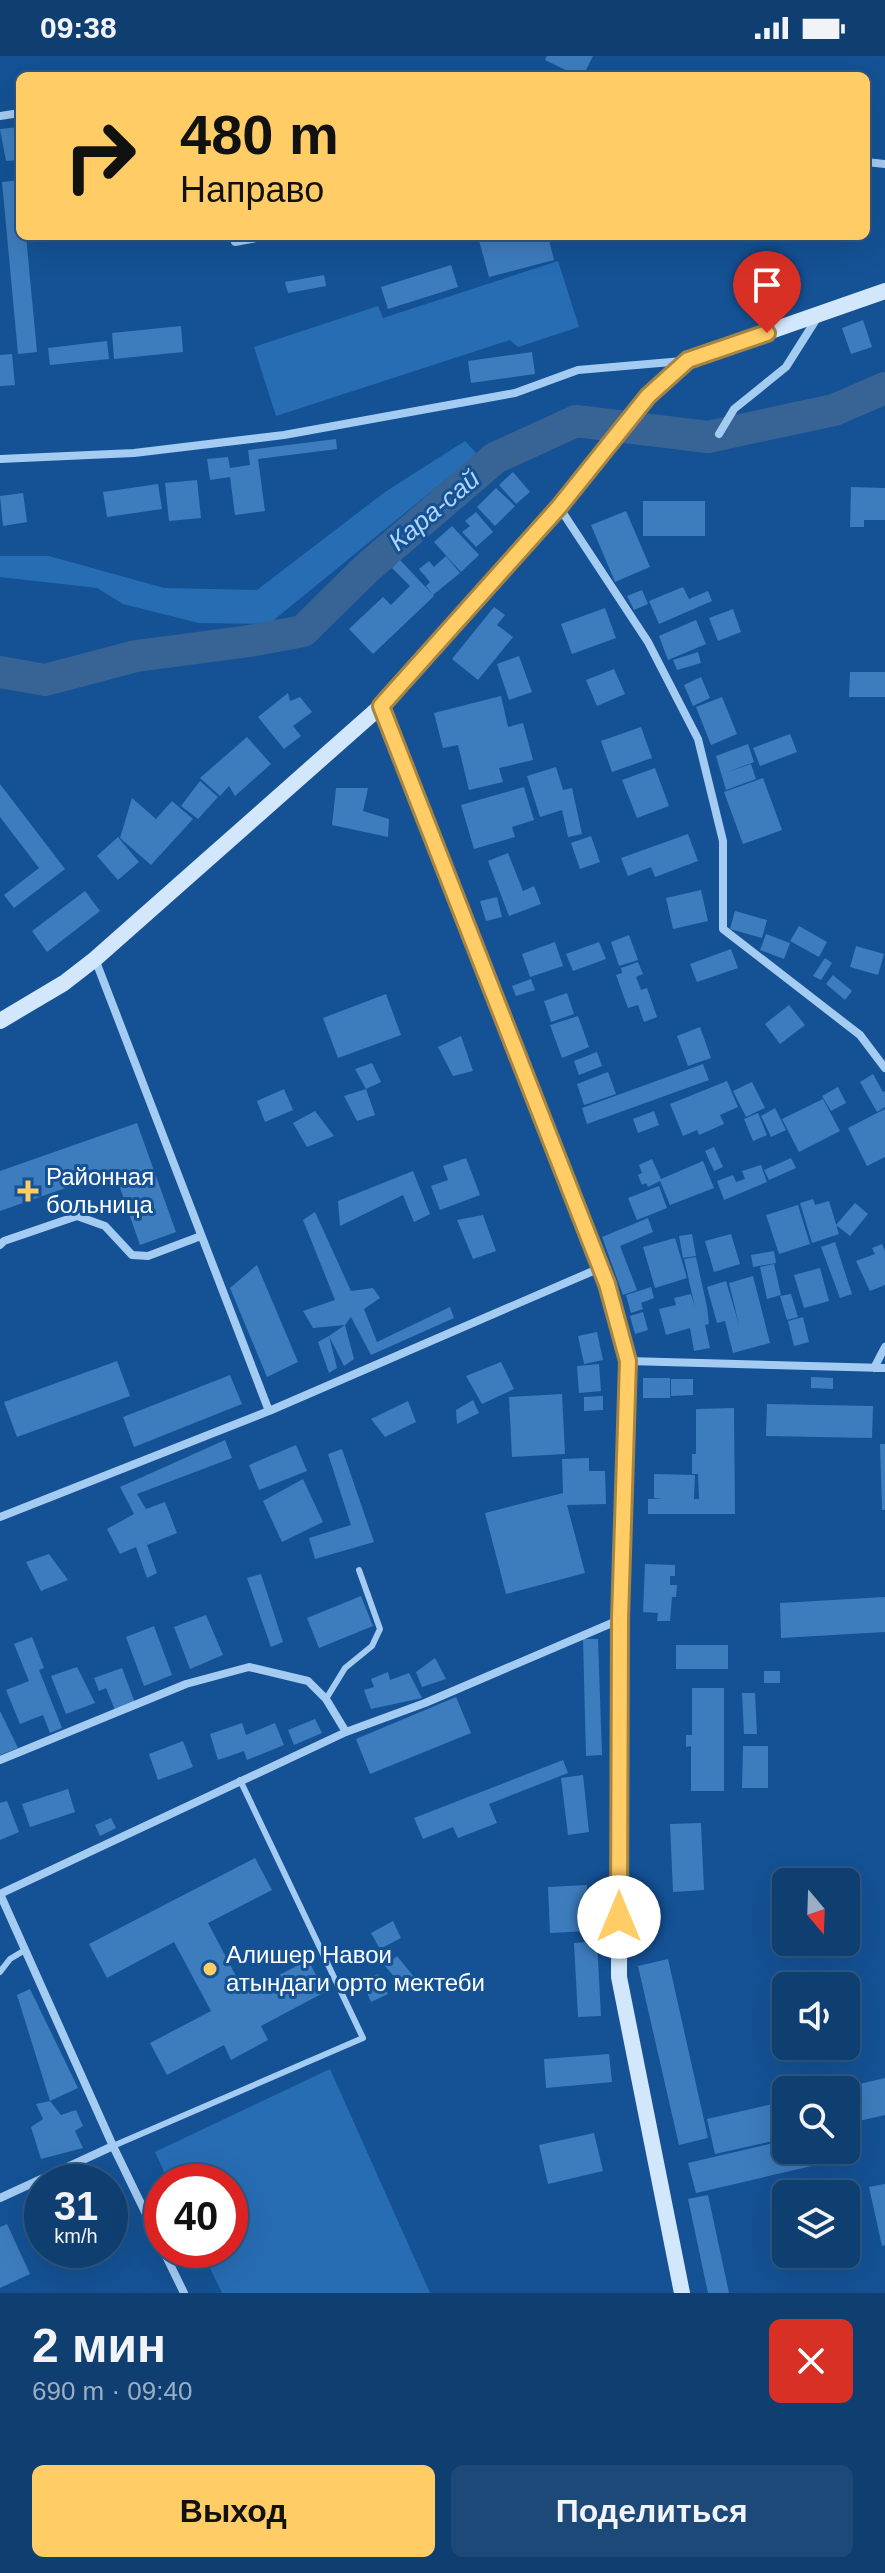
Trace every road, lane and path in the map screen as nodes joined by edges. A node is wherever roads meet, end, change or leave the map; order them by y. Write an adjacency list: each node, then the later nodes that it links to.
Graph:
1 (885, 291): 2 (street)
2 (820, 314): 3 (street); 4 (street)
3 (688, 360): 5 (street); 6 (street)
4 (719, 434)
5 (0, 459)
6 (559, 507): 7 (street); 10 (street)
7 (381, 706): 8 (street); 13 (street)
8 (95, 959): 9 (street); 11 (street)
9 (0, 1021)
10 (885, 1068)
11 (201, 1236): 12 (street); 18 (street)
12 (0, 1245)
13 (600, 1268): 15 (street); 18 (street)
14 (885, 1347): 16 (street)
15 (628, 1361): 16 (street); 21 (street)
16 (874, 1368): 17 (street)
17 (885, 1368)
18 (269, 1411): 19 (street)
19 (0, 1517)
20 (359, 1570): 22 (lane)
21 (620, 1619): 23 (street); 34 (street)
22 (326, 1699): 23 (street); 24 (street)
23 (346, 1732): 25 (street)
24 (0, 1760)
25 (240, 1780): 26 (street); 29 (lane)
26 (0, 1894): 27 (street)
27 (25, 1950): 28 (lane); 29 (street)
28 (0, 1972)
29 (113, 2146): 30 (street); 31 (street)
30 (0, 2198)
31 (144, 2209)
32 (172, 2268): 33 (street)
33 (184, 2293)
34 (682, 2293)

